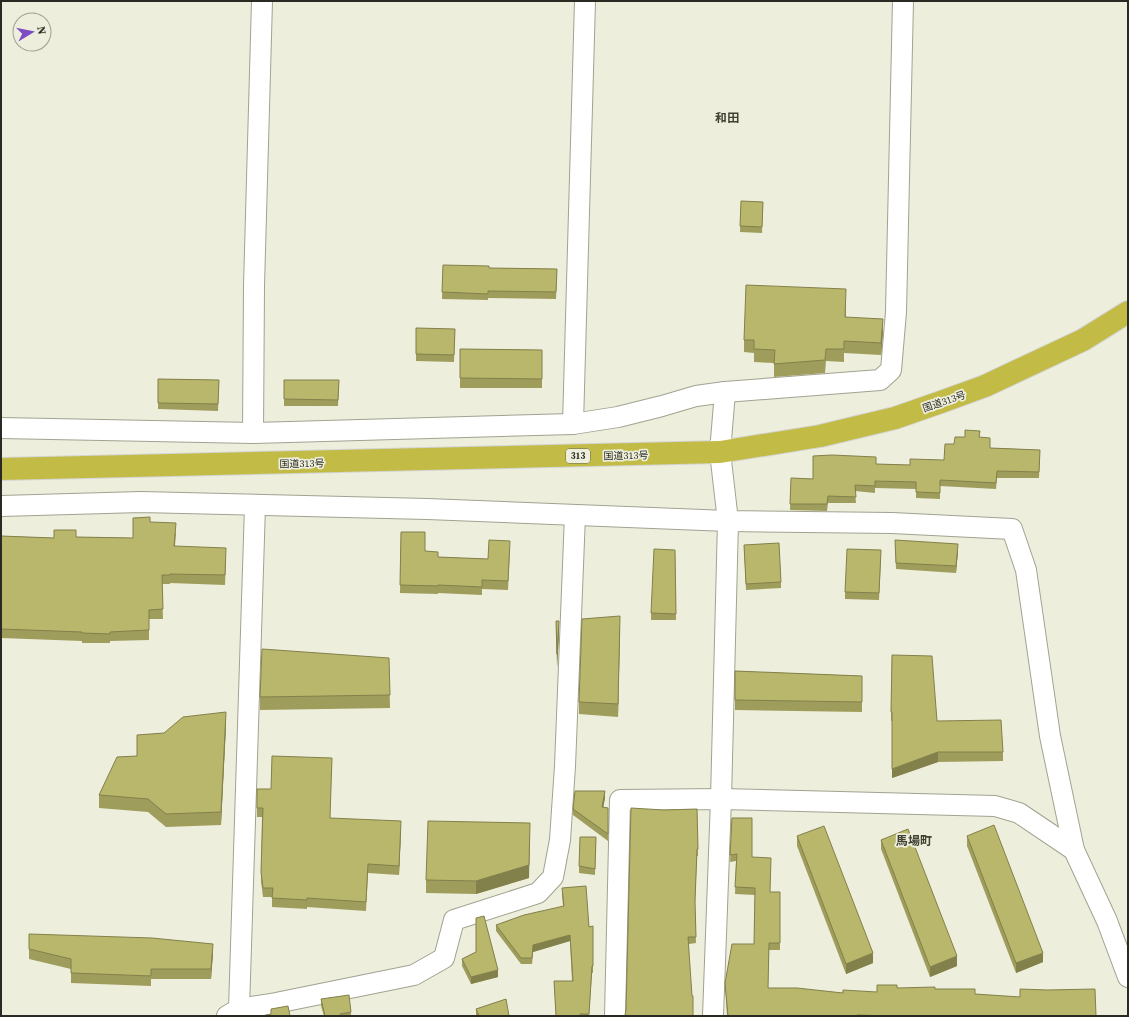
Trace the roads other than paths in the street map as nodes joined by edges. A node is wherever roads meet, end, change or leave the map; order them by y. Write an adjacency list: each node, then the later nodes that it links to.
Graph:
1 (262, 1): 8 (street)
2 (585, 1): 6 (street)
3 (903, 1): 5 (street)
4 (1128, 312): 9 (highway, 国道313号 / 313)
5 (725, 392): 6 (street); 9 (street)
6 (573, 424): 8 (street)
7 (1, 428): 8 (street)
8 (253, 433)
9 (720, 452): 10 (highway, 国道313号 / 313); 14 (street)
10 (1, 469)
11 (1, 506): 12 (street)
12 (255, 506): 13 (street); 18 (street)
13 (575, 515): 14 (street); 18 (street)
14 (728, 521): 15 (street); 16 (street)
15 (721, 799): 16 (street); 19 (street); 20 (street)
16 (1074, 850): 17 (street)
17 (1128, 977)
18 (233, 1012)
19 (615, 1016)
20 (713, 1016)

